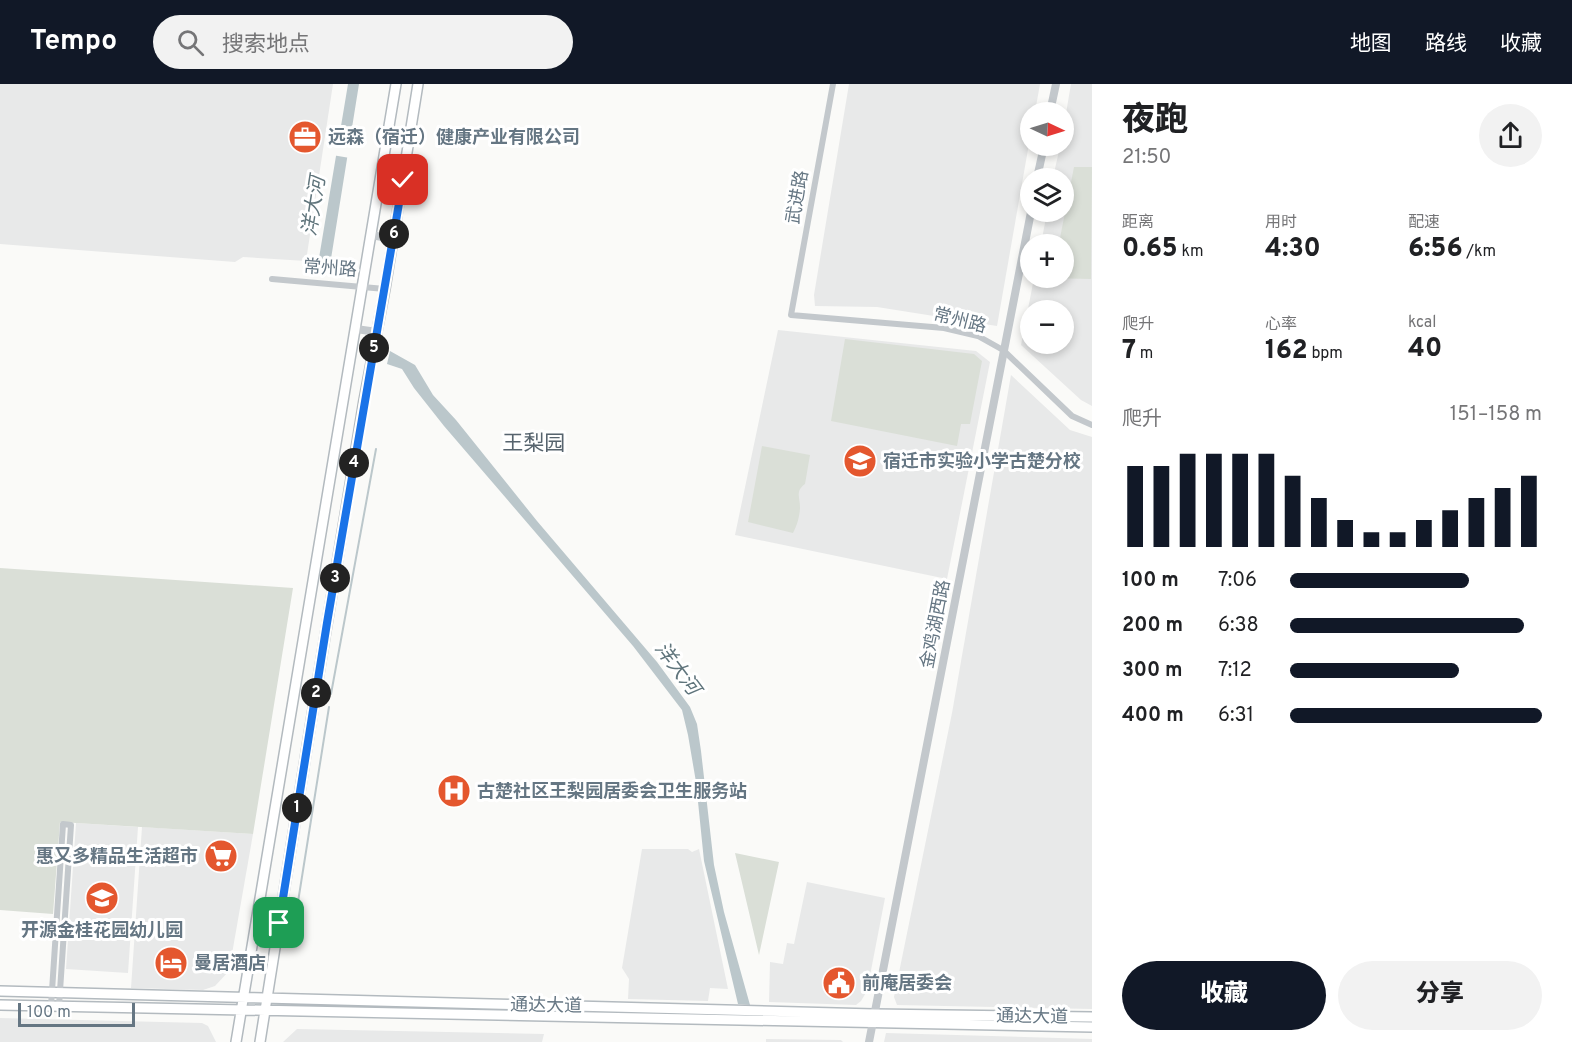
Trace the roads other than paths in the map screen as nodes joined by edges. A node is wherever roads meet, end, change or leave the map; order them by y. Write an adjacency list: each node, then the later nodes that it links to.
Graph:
1 (396, 84): 7 (main road)
2 (418, 84): 8 (main road)
3 (833, 84): 12 (street, 武进路)
4 (1056, 84): 5 (street)
5 (1052, 102)
6 (1029, 222): 15 (street, 金鸡湖西路)
7 (371, 235): 8 (street); 10 (main road)
8 (393, 239): 11 (main road)
9 (272, 279): 10 (street, 常州路)
10 (364, 286): 11 (street, 常州路); 13 (main road)
11 (386, 289): 14 (main road)
12 (791, 315): 15 (street, 常州路)
13 (356, 329): 14 (street); 23 (main road)
14 (377, 332): 24 (main road)
15 (1003, 350): 16 (street, 常州路); 30 (street, 金鸡湖西路)
16 (1092, 425)
17 (59, 890): 18 (street); 18 (street); 19 (street)
18 (67, 890): 20 (street)
19 (57, 916): 20 (street); 22 (street)
20 (65, 916): 22 (street)
21 (0, 991): 22 (main road, 通达大道)
22 (56, 992): 23 (main road, 通达大道); 26 (street)
23 (244, 996): 24 (main road, 通达大道); 27 (main road)
24 (267, 998): 28 (main road); 30 (main road, 通达大道)
25 (0, 1005): 26 (main road, 通达大道)
26 (55, 1006): 27 (main road, 通达大道)
27 (241, 1011): 28 (main road, 通达大道); 32 (main road)
28 (266, 1012): 30 (main road, 通达大道); 33 (main road)
29 (1092, 1017): 30 (main road, 通达大道)
30 (873, 1019): 31 (main road, 通达大道); 34 (street, 金鸡湖西路)
31 (1092, 1027)
32 (236, 1042)
33 (260, 1042)
34 (869, 1042)

